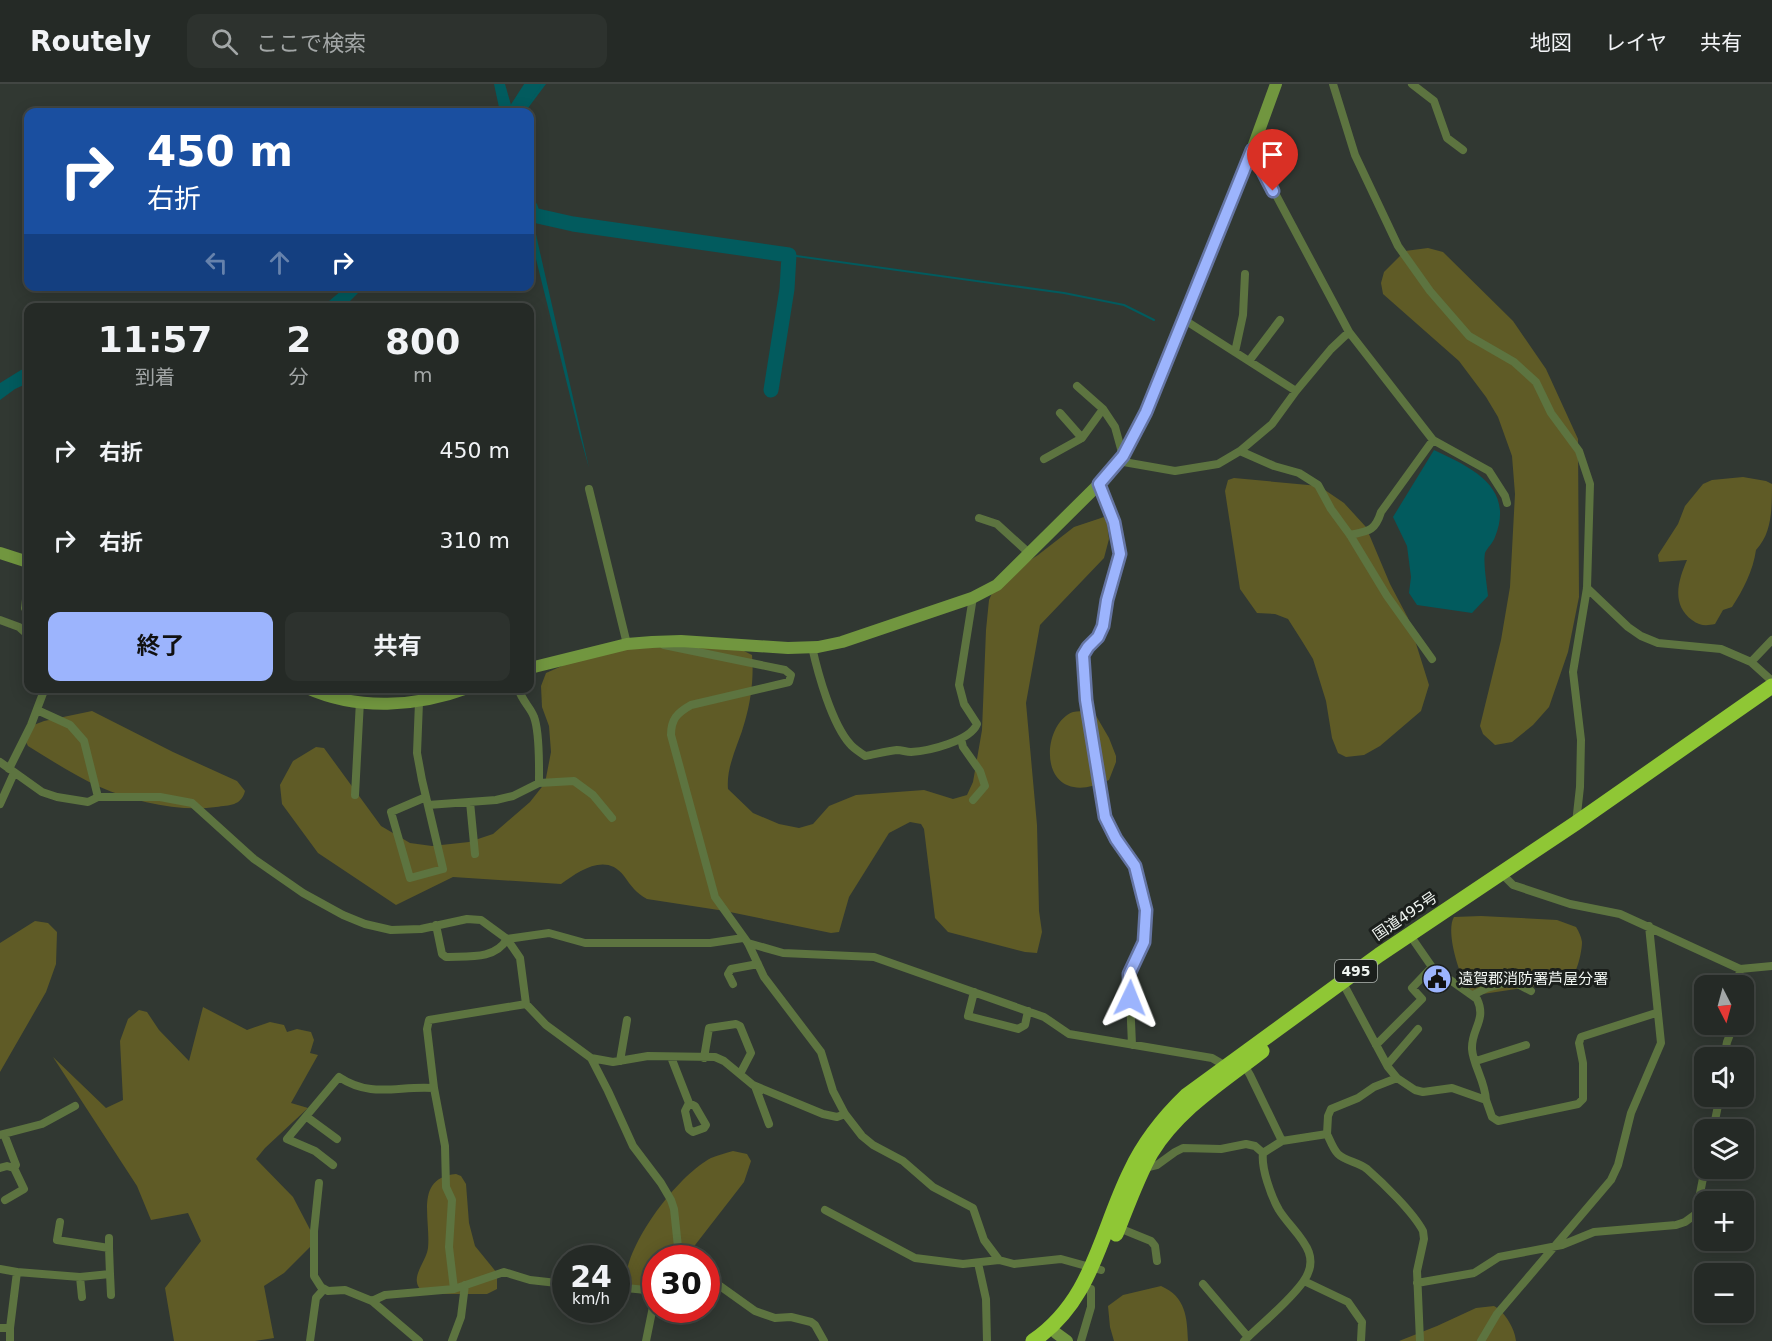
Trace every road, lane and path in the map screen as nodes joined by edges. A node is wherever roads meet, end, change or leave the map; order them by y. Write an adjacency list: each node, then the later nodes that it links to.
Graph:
1 (1275, 84): 4 (street)
2 (1333, 84): 29 (street)
3 (1412, 84): 5 (street)
4 (1252, 150): 7 (street); 9 (street)
5 (1463, 150)
6 (1245, 274): 10 (street)
7 (1183, 319): 10 (street); 20 (street)
8 (1280, 320): 11 (street)
9 (1349, 332): 13 (street); 17 (street)
10 (1235, 352): 11 (street)
11 (1248, 361): 13 (street)
12 (1077, 386): 14 (street)
13 (1296, 392): 18 (street)
14 (1103, 409): 16 (street); 20 (street)
15 (1060, 413): 16 (street)
16 (1082, 438): 19 (street)
17 (1433, 440): 23 (street); 25 (street)
18 (1240, 451): 20 (street); 25 (street)
19 (1044, 459)
20 (1121, 459): 21 (street)
21 (1099, 484): 27 (street); 85 (street)
22 (589, 489): 35 (street)
23 (1507, 503)
24 (979, 518): 27 (street)
25 (1350, 535): 37 (street)
26 (0, 553): 28 (street)
27 (1030, 554): 30 (street)
28 (24, 561)
29 (1587, 588): 38 (street); 60 (street)
30 (974, 597): 36 (street); 49 (street)
31 (0, 620): 32 (street)
32 (24, 631)
33 (1772, 640): 38 (street)
34 (652, 642): 35 (street); 36 (street); 66 (street)
35 (627, 644): 39 (street)
36 (812, 647): 49 (street)
37 (1432, 660)
38 (1751, 662): 40 (street)
39 (534, 667)
40 (1772, 683): 60 (highway, 国道495号 / 495)
41 (43, 693): 48 (street)
42 (324, 693): 46 (street)
43 (453, 693): 47 (street)
44 (519, 693): 52 (street)
45 (1772, 696): 62 (highway, 国道495号 / 495)
46 (360, 701): 47 (street); 53 (street)
47 (419, 702): 56 (street)
48 (37, 710): 51 (street); 54 (street)
49 (961, 740): 55 (street)
50 (0, 762): 51 (street)
51 (12, 771): 54 (street); 58 (street)
52 (539, 783): 57 (street); 59 (street)
53 (355, 795)
54 (98, 797): 63 (street)
55 (973, 800)
56 (427, 801): 56 (street); 57 (street)
57 (470, 802): 61 (street)
58 (0, 804)
59 (612, 818)
60 (1576, 823): 91 (highway, 国道495号 / 495)
61 (475, 854)
62 (1506, 878): 64 (street); 67 (highway, 国道495号 / 495)
63 (436, 925): 65 (street); 65 (street)
64 (1649, 926): 71 (street); 80 (street)
65 (507, 939): 66 (street); 78 (street)
66 (746, 940): 68 (street); 76 (street)
67 (1414, 941): 70 (street); 74 (highway, 国道495号 / 495)
68 (758, 964): 73 (street); 101 (street)
69 (1772, 966): 71 (street)
70 (1432, 967): 77 (street); 83 (street)
71 (1740, 969): 72 (street)
72 (1739, 975)
73 (733, 984)
74 (1346, 987): 83 (street); 92 (highway, 国道495号 / 495)
75 (1531, 991): 77 (street)
76 (974, 992): 79 (street); 79 (street)
77 (1473, 995): 90 (street)
78 (526, 1004): 87 (street); 97 (street)
79 (1028, 1011): 85 (street)
80 (1656, 1013): 98 (street); 120 (street)
81 (627, 1020): 89 (street)
82 (1419, 1029): 93 (street)
83 (1376, 1044): 93 (street)
84 (1526, 1045): 90 (street)
85 (1132, 1046): 91 (street)
86 (671, 1057): 88 (street); 89 (street); 99 (street)
87 (591, 1058): 89 (street); 119 (street)
88 (704, 1058): 94 (street); 94 (street)
89 (620, 1061)
90 (1476, 1061): 98 (street)
91 (1224, 1065): 92 (street); 125 (highway, 国道495号 / 495)
92 (1244, 1065): 107 (street); 112 (highway, 国道495号 / 495)
93 (1387, 1065): 95 (street)
94 (740, 1074): 96 (street)
95 (1397, 1078): 98 (street); 105 (street)
96 (755, 1086): 101 (street); 103 (street)
97 (434, 1088): 102 (street); 136 (street)
98 (1486, 1100)
99 (689, 1103)
100 (75, 1106): 104 (street)
101 (845, 1114): 121 (street)
102 (307, 1116): 106 (street); 109 (street)
103 (769, 1124)
104 (2, 1134): 111 (street)
105 (1327, 1134): 107 (street); 131 (street)
106 (337, 1139)
107 (1282, 1141): 108 (street)
108 (1263, 1153): 112 (street); 129 (street)
109 (333, 1165)
110 (0, 1168): 111 (street)
111 (14, 1168): 115 (street)
112 (1144, 1168): 118 (highway, 国道495号 / 495)
113 (1703, 1179): 120 (street)
114 (319, 1184): 135 (street)
115 (5, 1200)
116 (825, 1210): 123 (street)
117 (60, 1222): 127 (street)
118 (1119, 1228): 122 (street); 125 (highway, 国道495号 / 495)
119 (678, 1245)
120 (1554, 1246): 131 (street); 156 (street)
121 (999, 1260): 123 (street); 125 (street)
122 (1157, 1261)
123 (978, 1263): 151 (street)
124 (0, 1269): 126 (street)
125 (1097, 1269): 137 (highway, 国道495号 / 495); 152 (highway, 国道495号 / 495)
126 (17, 1272): 128 (street); 142 (street)
127 (110, 1274): 128 (street); 138 (street)
128 (80, 1277): 139 (street)
129 (1304, 1281): 144 (street); 154 (street)
130 (552, 1282): 133 (street)
131 (1417, 1283): 155 (street)
132 (1203, 1284): 144 (street)
133 (465, 1285): 136 (street); 148 (street)
134 (720, 1286): 150 (street)
135 (324, 1289): 140 (street); 146 (street)
136 (454, 1289): 140 (street)
137 (1091, 1289): 143 (highway, 国道495号 / 495); 153 (street)
138 (111, 1295)
139 (82, 1297)
140 (372, 1301): 147 (street)
141 (650, 1323): 149 (street)
142 (5, 1328): 145 (street)
143 (1057, 1338)
144 (1246, 1339)
145 (10, 1341)
146 (310, 1341)
147 (419, 1341)
148 (452, 1341)
149 (646, 1341)
150 (824, 1341)
151 (987, 1341)
152 (1033, 1341)
153 (1081, 1341)
154 (1361, 1341)
155 (1420, 1341)
156 (1481, 1341)

